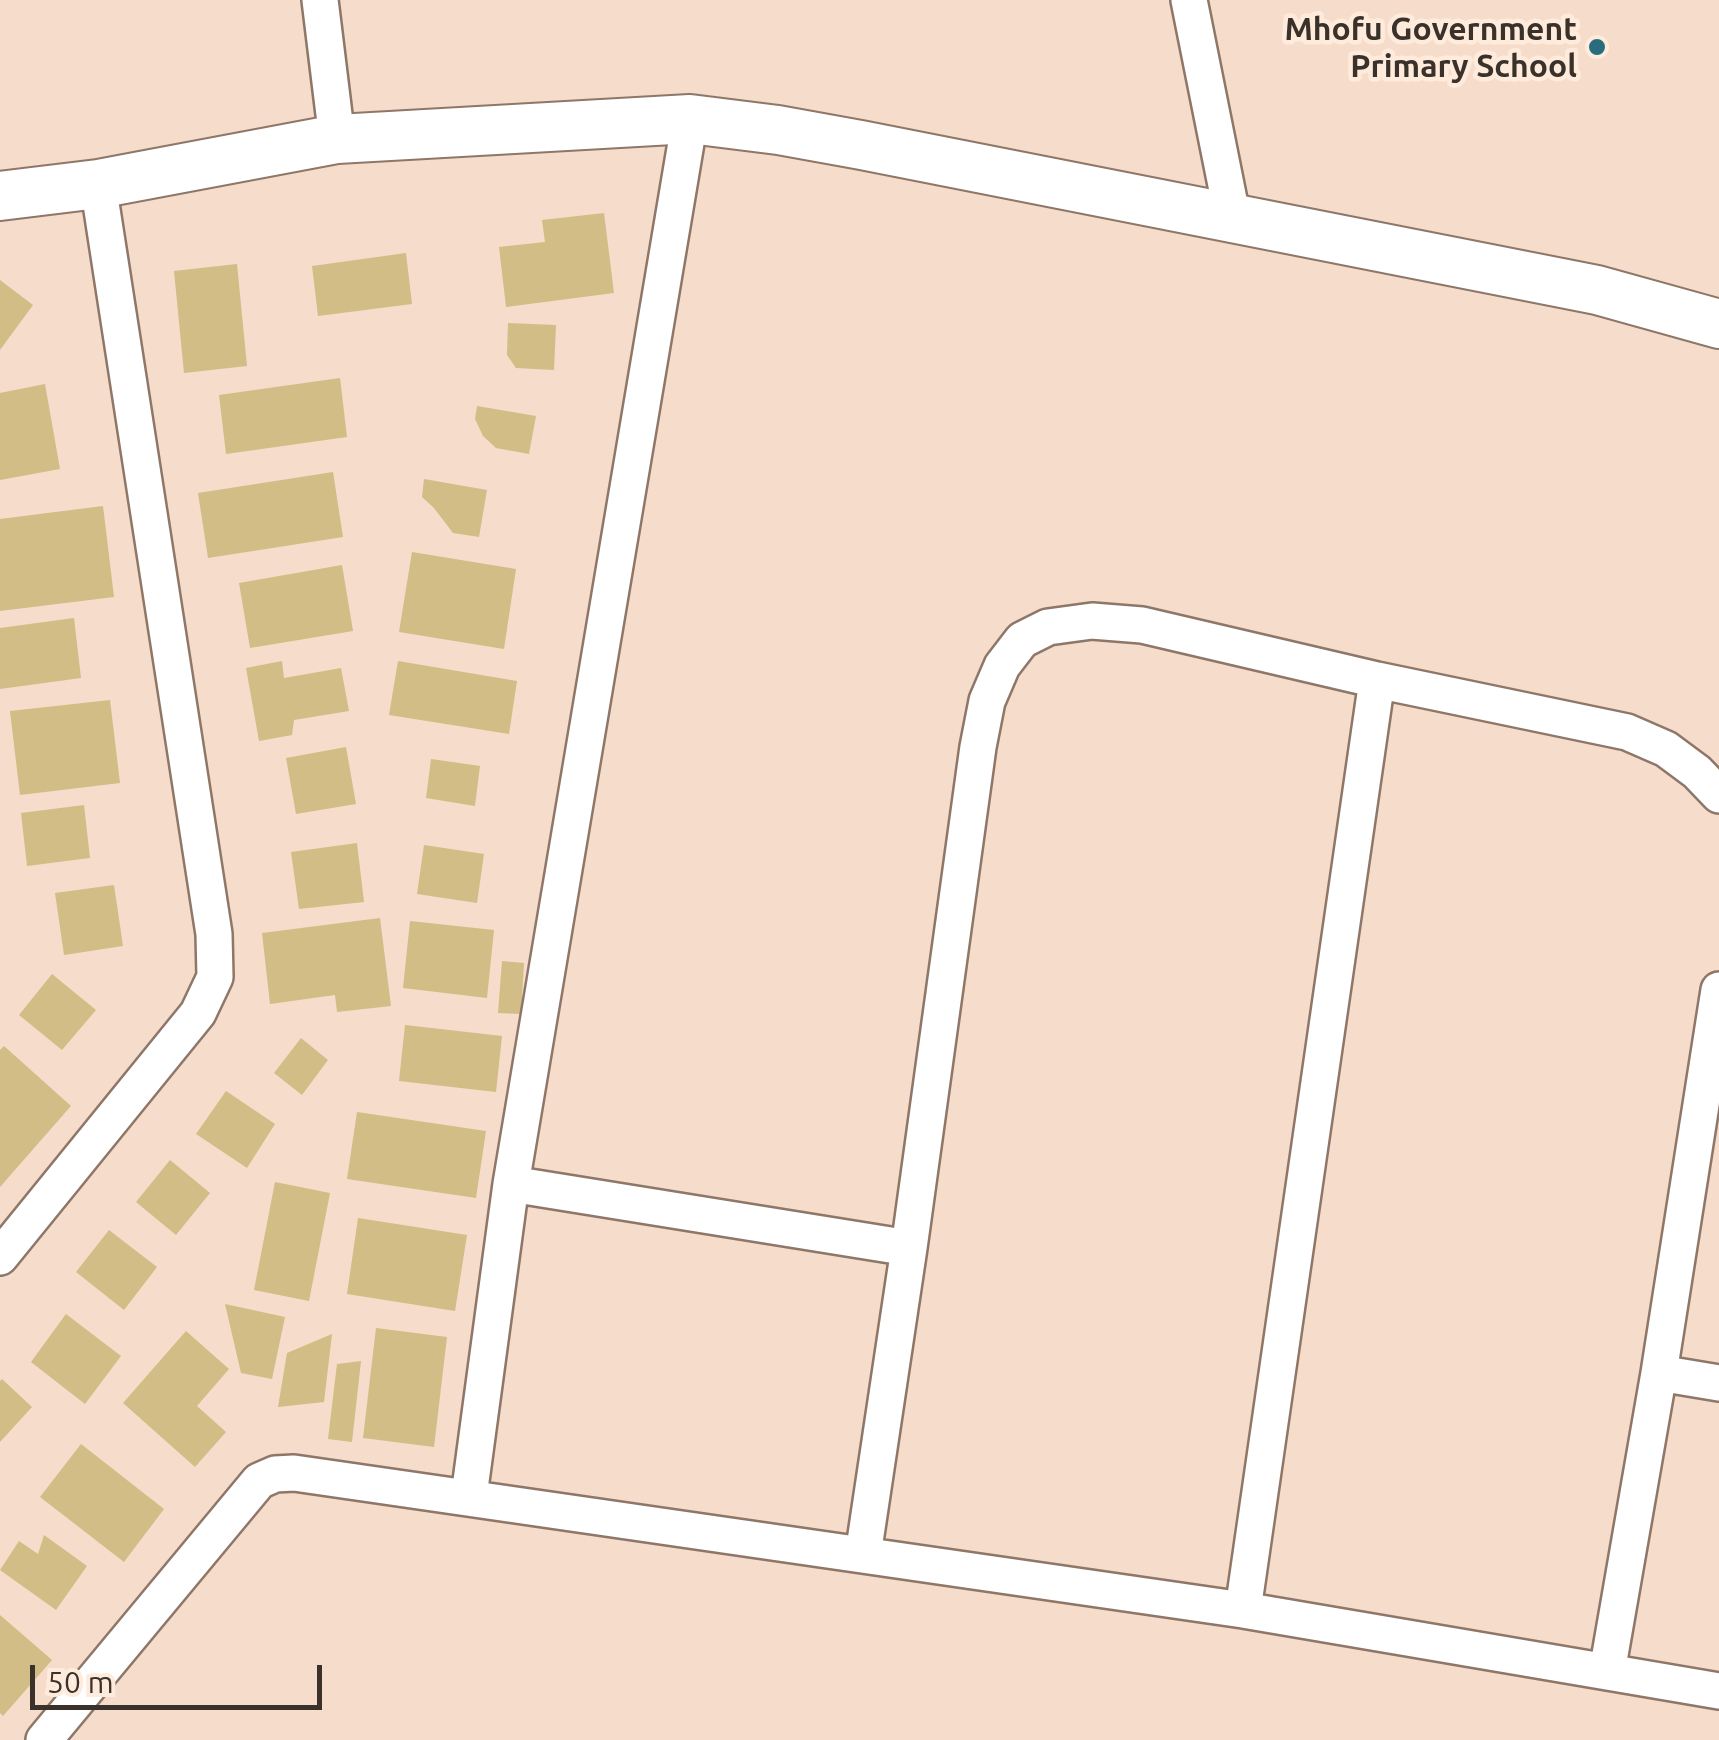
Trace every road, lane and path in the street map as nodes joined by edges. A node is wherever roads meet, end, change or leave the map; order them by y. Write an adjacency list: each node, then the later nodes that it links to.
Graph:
1 (320, 0): 4 (street)
2 (1189, 0): 7 (street)
3 (690, 119): 4 (street); 7 (street); 12 (street)
4 (337, 138): 5 (street)
5 (98, 184): 6 (street); 14 (street)
6 (0, 196)
7 (1233, 220): 8 (street)
8 (1719, 324)
9 (1376, 680): 10 (street); 13 (street); 19 (street)
10 (1719, 795)
11 (1719, 990): 15 (street)
12 (511, 1184): 13 (street); 17 (street)
13 (909, 1248): 18 (street)
14 (0, 1257)
15 (1659, 1373): 16 (street); 20 (street)
16 (1719, 1383)
17 (469, 1496): 18 (street); 22 (street)
18 (863, 1555): 19 (street)
19 (1243, 1610): 20 (street)
20 (1607, 1672): 21 (street)
21 (1719, 1691)
22 (44, 1740)

